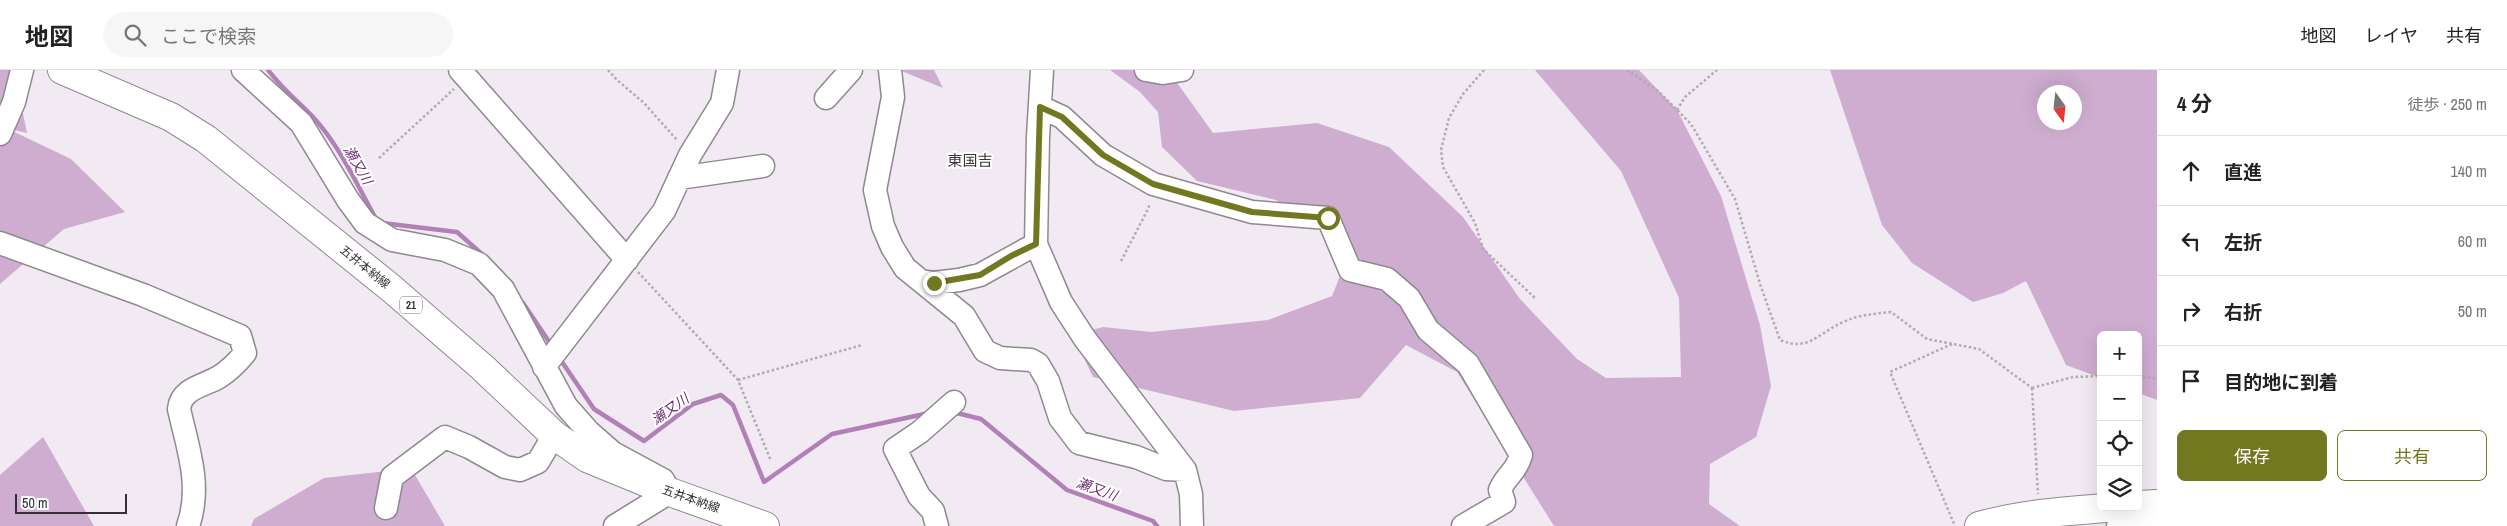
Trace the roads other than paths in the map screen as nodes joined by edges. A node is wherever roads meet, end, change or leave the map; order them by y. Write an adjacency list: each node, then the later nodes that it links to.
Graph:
1 (22, 70): 13 (street)
2 (62, 70): 22 (main road, 五井本納線 / 21)
3 (243, 70): 20 (street)
4 (728, 70): 15 (street)
5 (851, 70): 11 (street)
6 (890, 70): 19 (street)
7 (1042, 70): 12 (street)
8 (1146, 70): 9 (street)
9 (1182, 70)
10 (464, 74): 18 (street)
11 (826, 98)
12 (1040, 107): 17 (street); 35 (street)
13 (0, 134)
14 (764, 166): 15 (street)
15 (679, 178): 18 (street)
16 (0, 243): 30 (street)
17 (1036, 244): 19 (street); 23 (street)
18 (627, 260): 20 (street)
19 (921, 280): 23 (street)
20 (544, 367): 24 (street)
21 (954, 402): 33 (street)
22 (554, 435): 24 (main road, 五井本納線 / 21); 27 (street)
23 (1185, 470): 34 (street)
24 (670, 492): 31 (street); 32 (main road, 五井本納線 / 21)
25 (2157, 504): 26 (main road)
26 (2142, 505)
27 (386, 508)
28 (2097, 509): 36 (main road)
29 (2157, 524): 37 (street)
30 (188, 526)
31 (615, 526)
32 (765, 526)
33 (937, 526)
34 (1192, 526)
35 (1463, 526)
36 (1979, 526)
37 (2118, 526)

